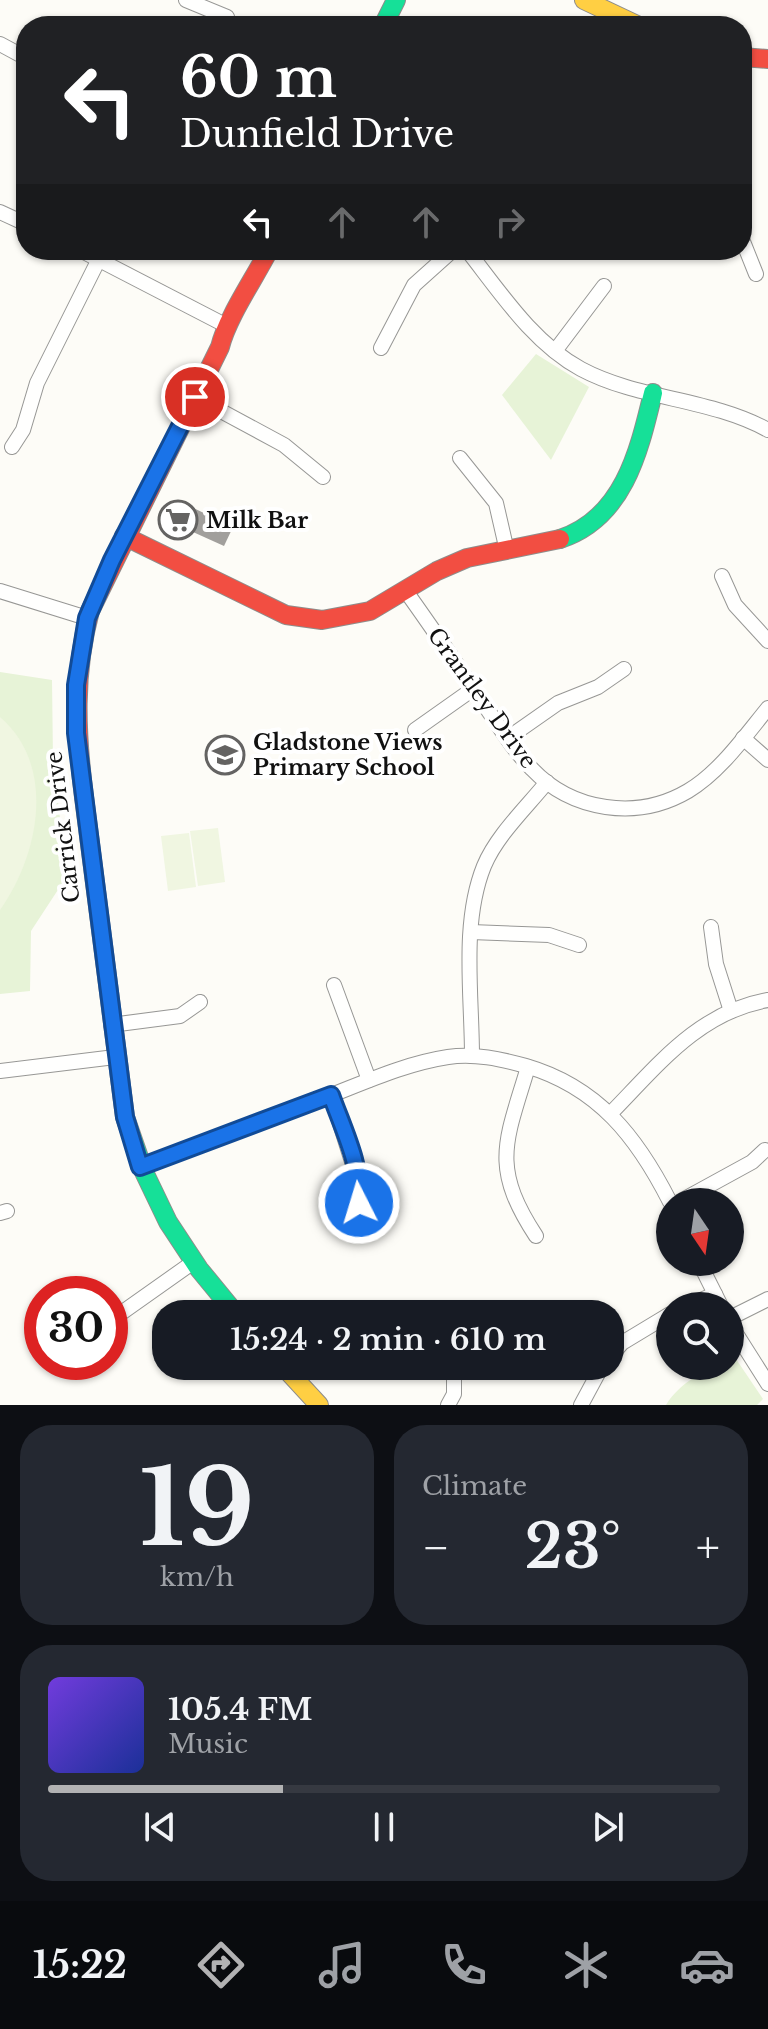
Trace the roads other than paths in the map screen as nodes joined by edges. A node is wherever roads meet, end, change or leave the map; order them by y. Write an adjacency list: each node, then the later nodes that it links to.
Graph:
1 (186, 0): 3 (street)
2 (584, 0): 4 (street)
3 (225, 16)
4 (618, 16)
5 (98, 260): 19 (street)
6 (101, 260): 13 (street)
7 (264, 260): 13 (street, Carrick Drive)
8 (442, 260): 14 (street)
9 (475, 260): 15 (street)
10 (750, 260): 11 (street)
11 (756, 274)
12 (604, 286): 15 (street)
13 (225, 325): 17 (street, Carrick Drive)
14 (381, 348)
15 (555, 351): 16 (street)
16 (653, 393): 18 (street); 23 (street)
17 (195, 397): 21 (street); 22 (street, Carrick Drive)
18 (768, 430)
19 (12, 447)
20 (460, 458): 23 (street)
21 (323, 477)
22 (124, 536): 25 (street); 27 (street, Carrick Drive)
23 (507, 551): 25 (street)
24 (722, 576): 28 (street)
25 (405, 590): 30 (street, Grantley Drive)
26 (0, 591): 27 (street)
27 (87, 618): 44 (street, Carrick Drive)
28 (768, 641)
29 (624, 669): 33 (street)
30 (473, 689): 32 (street); 33 (street, Grantley Drive)
31 (768, 708): 34 (street, Grantley Drive)
32 (415, 730)
33 (508, 738): 36 (street, Grantley Drive)
34 (743, 738): 35 (street); 36 (street, Grantley Drive)
35 (768, 760)
36 (547, 782): 38 (street)
37 (711, 927): 43 (street)
38 (471, 932): 39 (street); 45 (street)
39 (579, 945)
40 (334, 985): 49 (street)
41 (768, 1000): 43 (street)
42 (200, 1002): 44 (street)
43 (731, 1011): 51 (street)
44 (111, 1025): 46 (street, Carrick Drive)
45 (472, 1056): 47 (street); 49 (street)
46 (115, 1057): 48 (street); 53 (street, Carrick Drive)
47 (528, 1067): 51 (street); 57 (street)
48 (0, 1071)
49 (369, 1080): 50 (street)
50 (331, 1095): 53 (street); 56 (street)
51 (611, 1113): 54 (street)
52 (765, 1150): 55 (street)
53 (140, 1167): 58 (street, Carrick Drive)
54 (663, 1188)
55 (705, 1188)
56 (351, 1230)
57 (536, 1236)
58 (192, 1263): 60 (street, Carrick Drive); 61 (street)
59 (768, 1299): 62 (street)
60 (224, 1300)
61 (128, 1308)
62 (744, 1311)
63 (656, 1322): 64 (street)
64 (624, 1342)
65 (744, 1346): 69 (street)
66 (296, 1380): 70 (street)
67 (454, 1380): 71 (street)
68 (594, 1380): 72 (street)
69 (768, 1384)
70 (319, 1405)
71 (448, 1405)
72 (581, 1405)

